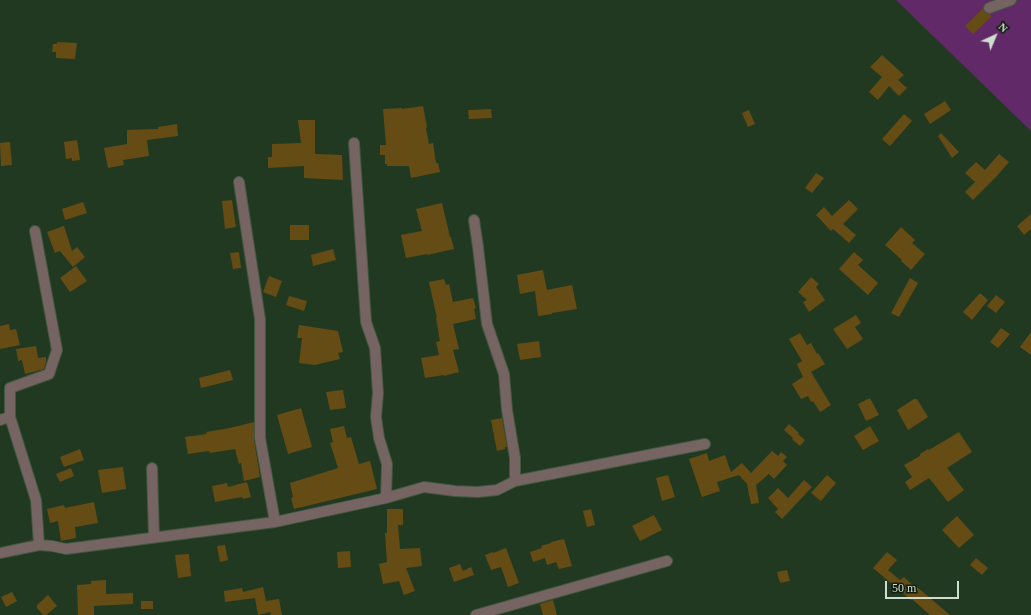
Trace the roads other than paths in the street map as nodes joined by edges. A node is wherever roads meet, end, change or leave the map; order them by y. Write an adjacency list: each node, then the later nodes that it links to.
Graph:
1 (1011, 0): 2 (street)
2 (989, 8)
3 (354, 143): 12 (street)
4 (240, 182): 13 (street)
5 (474, 220): 11 (street)
6 (35, 231): 7 (street)
7 (10, 417): 8 (street); 15 (street)
8 (0, 420)
9 (705, 444): 11 (street)
10 (152, 468): 14 (street)
11 (515, 481): 12 (street)
12 (386, 498): 13 (street)
13 (275, 522): 14 (street)
14 (154, 538): 15 (street)
15 (39, 545): 16 (street)
16 (0, 553)
17 (667, 561): 18 (street)
18 (476, 615)

